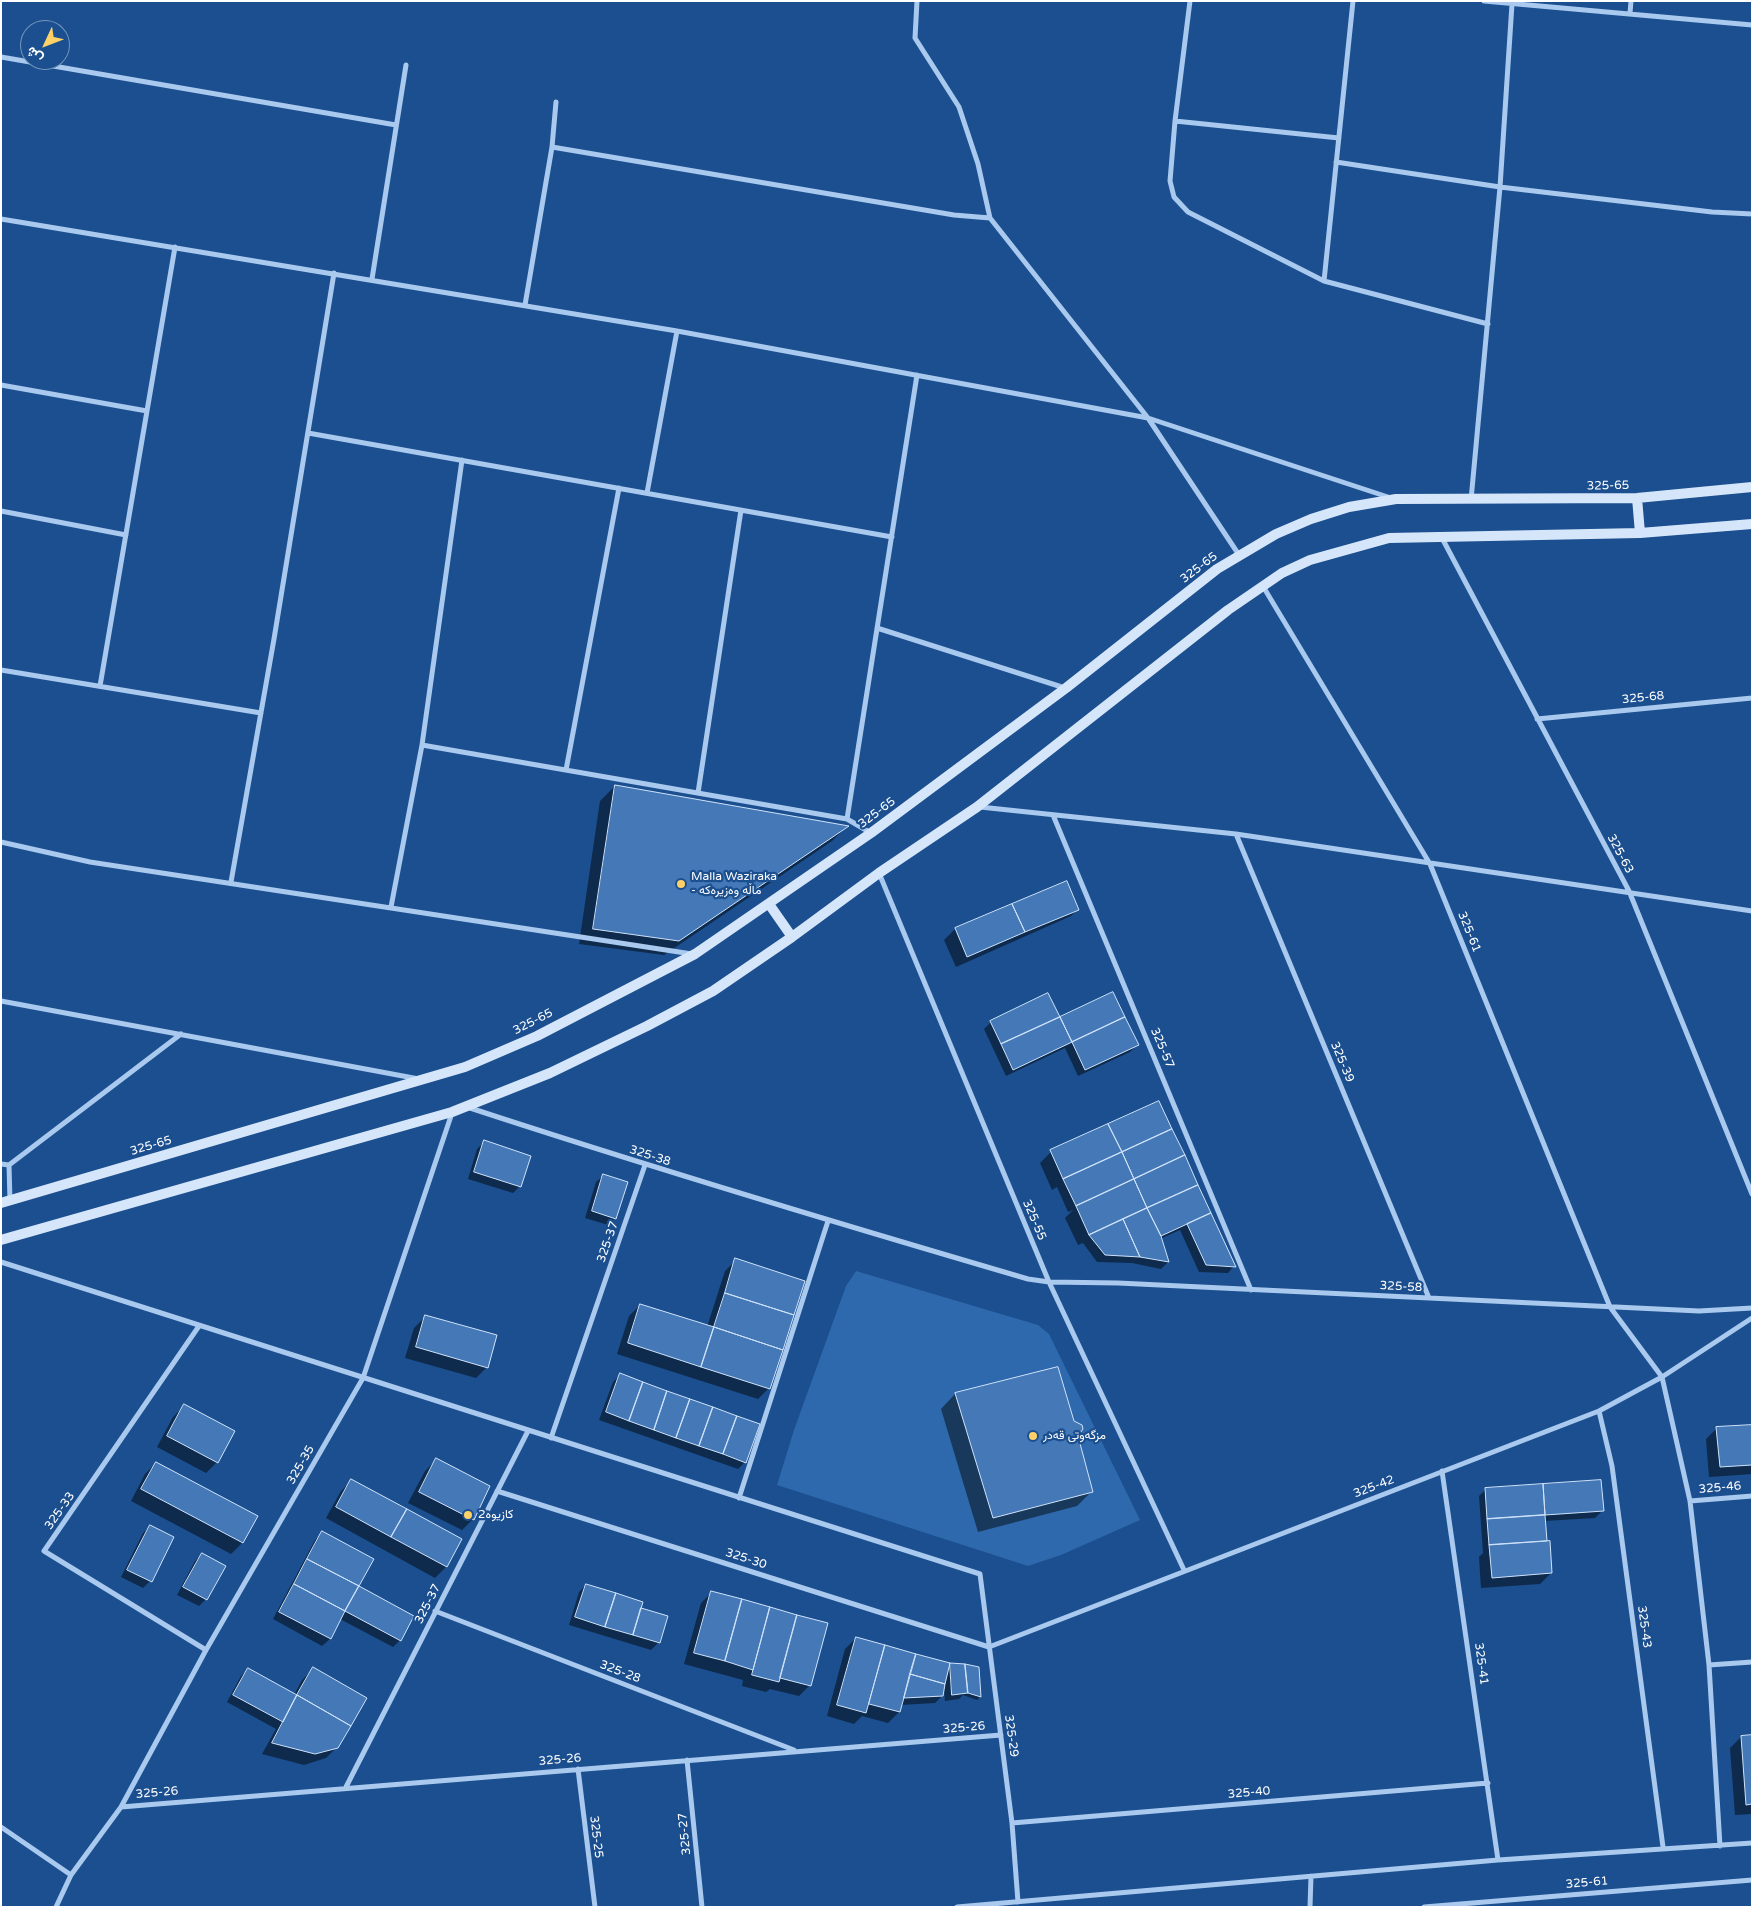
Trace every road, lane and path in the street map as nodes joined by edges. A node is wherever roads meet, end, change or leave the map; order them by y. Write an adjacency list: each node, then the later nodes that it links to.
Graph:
1 (917, 1): 20 (street)
2 (1190, 1): 13 (street)
3 (1353, 1): 15 (street)
4 (1484, 1): 7 (street)
5 (1631, 1): 8 (street)
6 (1525, 3): 7 (street); 8 (street)
7 (1512, 4): 18 (street)
8 (1630, 13): 9 (street)
9 (1752, 25)
10 (1, 57): 14 (street)
11 (406, 65): 14 (street)
12 (556, 102): 16 (street)
13 (1175, 120): 15 (street); 25 (street)
14 (396, 125): 24 (street)
15 (1339, 138): 17 (street)
16 (552, 147): 20 (street); 26 (street)
17 (1336, 162): 18 (street); 25 (street)
18 (1500, 186): 19 (street); 27 (street)
19 (1752, 214)
20 (990, 218): 32 (street)
21 (1, 219): 22 (street)
22 (175, 247): 23 (street); 31 (street)
23 (334, 272): 24 (street); 33 (street)
24 (372, 279): 26 (street)
25 (1324, 281): 27 (street)
26 (525, 305): 28 (street)
27 (1488, 324): 40 (street)
28 (677, 331): 29 (street); 37 (street)
29 (917, 375): 32 (street); 46 (street)
30 (1, 386): 31 (street)
31 (147, 411): 45 (street)
32 (1148, 418): 39 (street); 48 (street)
33 (308, 433): 34 (street); 55 (street)
34 (462, 460): 36 (street); 57 (street)
35 (1752, 487): 38 (street, 325-65)
36 (618, 488): 37 (street); 58 (street)
37 (647, 493): 41 (street)
38 (1637, 498): 40 (street, 325-65); 44 (street)
39 (1396, 499): 40 (street, 325-65); 48 (street, 325-65)
40 (1471, 500)
41 (742, 510): 46 (street); 59 (street)
42 (1, 511): 45 (street)
43 (1752, 524): 44 (street)
44 (1640, 533): 47 (street)
45 (126, 536): 52 (street)
46 (892, 537): 50 (street)
47 (1442, 538): 49 (street); 56 (street, 325-63)
48 (1239, 555): 53 (street, 325-65)
49 (1264, 588): 60 (street); 66 (street, 325-61)
50 (877, 628): 53 (street); 62 (street)
51 (1, 670): 52 (street)
52 (100, 686): 55 (street)
53 (1066, 688): 63 (street, 325-65)
54 (1752, 698): 56 (street, 325-68)
55 (261, 714): 68 (street)
56 (1537, 718): 69 (street, 325-63)
57 (422, 746): 58 (street); 71 (street)
58 (566, 770): 59 (street)
59 (698, 794): 62 (street)
60 (978, 807): 61 (street); 67 (street)
61 (1053, 814): 64 (street); 89 (street, 325-57)
62 (846, 819): 63 (street)
63 (871, 833): 70 (street, 325-65)
64 (1236, 834): 66 (street); 90 (street, 325-39)
65 (1, 842): 68 (street)
66 (1430, 864): 69 (street); 91 (street, 325-61)
67 (879, 873): 73 (street); 88 (street, 325-55)
68 (231, 882): 71 (street)
69 (1629, 891): 72 (street); 83 (street, 325-63)
70 (769, 904): 73 (street); 74 (street, 325-65)
71 (391, 907): 74 (street)
72 (1752, 911)
73 (792, 937): 78 (street)
74 (695, 954): 77 (street, 325-65)
75 (1, 1001): 76 (street)
76 (181, 1034): 77 (street); 81 (street)
77 (422, 1079): 84 (street, 325-65)
78 (467, 1106): 79 (street); 82 (street, 325-38)
79 (452, 1112): 86 (street); 96 (street, 325-35)
80 (1, 1164): 81 (street)
81 (9, 1165): 84 (street)
82 (645, 1165): 85 (street, 325-38); 99 (street, 325-37)
83 (1752, 1194)
84 (5, 1202)
85 (828, 1221): 88 (street, 325-38); 103 (street)
86 (1, 1240)
87 (1, 1262): 94 (street)
88 (1049, 1282): 89 (street, 325-58); 105 (street, 325-55)
89 (1251, 1290): 90 (street, 325-58)
90 (1430, 1298): 91 (street, 325-58)
91 (1610, 1307): 92 (street, 325-58); 95 (street, 325-61)
92 (1752, 1308)
93 (1752, 1318): 95 (street, 325-42)
94 (199, 1326): 96 (street); 108 (street, 325-33)
95 (1662, 1376): 97 (street, 325-42); 104 (street)
96 (363, 1378): 98 (street); 108 (street, 325-35)
97 (1600, 1411): 100 (street, 325-42); 122 (street, 325-43)
98 (528, 1431): 99 (street); 101 (street, 325-37)
99 (551, 1438): 103 (street)
100 (1442, 1471): 105 (street, 325-42); 115 (street, 325-41)
101 (497, 1491): 106 (street, 325-37); 107 (street, 325-30)
102 (1752, 1496): 104 (street, 325-46)
103 (739, 1498): 107 (street, 325-29)
104 (1690, 1501): 110 (street)
105 (1184, 1570): 107 (street, 325-42)
106 (435, 1611): 112 (street, 325-28); 116 (street, 325-37)
107 (989, 1646): 111 (street, 325-29)
108 (206, 1650): 117 (street, 325-35)
109 (1752, 1662): 110 (street)
110 (1709, 1665): 121 (street)
111 (1001, 1735): 112 (street, 325-26); 118 (street, 325-29)
112 (797, 1751): 113 (street, 325-26)
113 (687, 1760): 114 (street, 325-26); 130 (street, 325-27)
114 (578, 1769): 116 (street, 325-26); 129 (street, 325-25)
115 (1488, 1783): 118 (street, 325-40); 123 (street, 325-41)
116 (346, 1787): 117 (street, 325-26)
117 (121, 1807): 124 (street, 325-35)
118 (1012, 1823): 127 (street, 325-29)
119 (1, 1827): 124 (street)
120 (1752, 1843): 121 (street)
121 (1720, 1846): 122 (street)
122 (1663, 1847): 123 (street)
123 (1498, 1860): 125 (street)
124 (71, 1875): 128 (street, 325-35)
125 (1312, 1876): 127 (street); 132 (street)
126 (1752, 1880): 133 (street, 325-61)
127 (1018, 1902): 131 (street)
128 (56, 1907)
129 (594, 1907)
130 (702, 1907)
131 (956, 1907)
132 (1310, 1907)
133 (1424, 1907)

